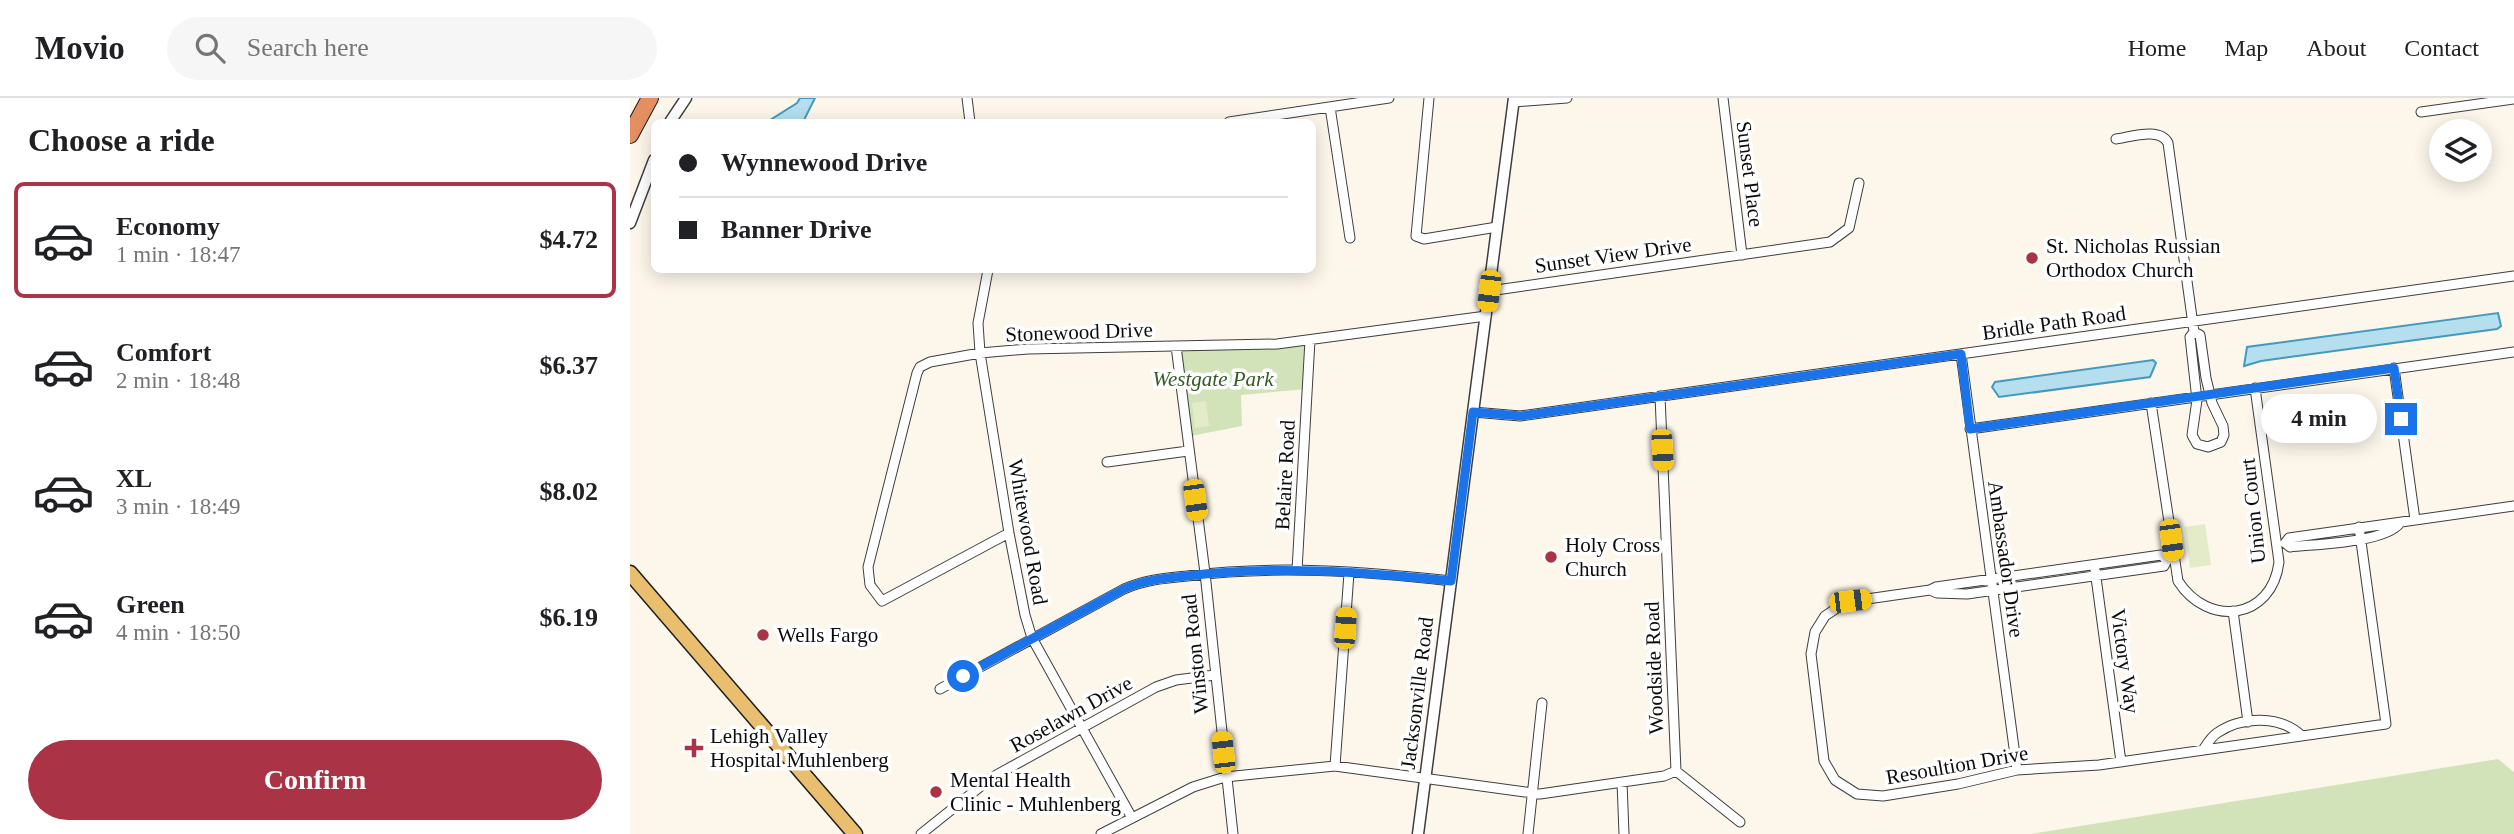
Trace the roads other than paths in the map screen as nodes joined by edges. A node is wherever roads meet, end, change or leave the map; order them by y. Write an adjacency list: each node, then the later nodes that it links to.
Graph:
1 (650, 98): 15 (highway)
2 (686, 98): 12 (street)
3 (967, 98): 13 (street)
4 (1389, 98): 10 (street)
5 (1429, 98): 20 (street)
6 (1567, 98): 9 (street)
7 (1723, 98): 22 (street, Sunset Place)
8 (2514, 99): 11 (street)
9 (1514, 100): 20 (street, Jacksonville Road)
10 (1330, 107): 14 (street); 21 (street)
11 (2421, 112)
12 (672, 119)
13 (970, 119)
14 (1249, 119)
15 (630, 135)
16 (2116, 139): 27 (street)
17 (651, 168): 19 (street)
18 (1859, 183): 22 (street, Sunset View Drive)
19 (630, 223)
20 (1497, 227): 25 (street, Jacksonville Road)
21 (1350, 238)
22 (1742, 255): 25 (street, Sunset View Drive)
23 (987, 273): 32 (street, Whitewood Road)
24 (2514, 276): 27 (street, Bridle Path Road)
25 (1489, 291): 26 (street, Jacksonville Road)
26 (1486, 316): 29 (street, Stonewood Drive); 40 (street, Jacksonville Road)
27 (2193, 321): 28 (street); 33 (street, Bridle Path Road)
28 (2194, 332): 36 (street); 38 (street)
29 (1310, 340): 30 (street, Stonewood Drive); 53 (street, Belaire Road)
30 (1176, 346): 32 (street, Stonewood Drive); 42 (street, Winston Road)
31 (2514, 352): 34 (street)
32 (981, 353): 48 (street, Whitewood Road); 48 (street, Stonewood Drive)
33 (1961, 354): 37 (street, Bridle Path Road); 41 (street, Ambassador Drive)
34 (2394, 368): 35 (street); 45 (street)
35 (2255, 388): 36 (street); 50 (street, Union Court)
36 (2210, 394): 38 (street); 38 (street)
37 (1660, 396): 40 (street, Bridle Path Road); 74 (street, Woodside Road)
38 (2196, 396): 39 (street)
39 (2151, 402): 41 (street); 51 (street)
40 (1473, 412): 59 (street, Jacksonville Road)
41 (1970, 429): 58 (street, Ambassador Drive)
42 (1188, 451): 43 (street); 55 (street, Winston Road)
43 (1107, 462)
44 (2514, 506): 45 (street)
45 (2415, 520): 46 (street)
46 (2400, 523): 47 (street); 49 (street)
47 (2359, 527): 49 (street, Resoultion Drive); 50 (street)
48 (1009, 533): 63 (street, Whitewood Road)
49 (2361, 538): 50 (street); 69 (street, Resoultion Drive)
50 (2281, 543): 62 (street, Union Court)
51 (2170, 560): 52 (street, Resoultion Drive); 57 (street, Resoultion Drive); 62 (street)
52 (2094, 565): 57 (street, Victory Way); 58 (street, Resoultion Drive)
53 (1297, 570): 55 (street); 56 (street)
54 (630, 573): 81 (main road)
55 (1205, 573): 63 (street); 64 (street, Winston Road)
56 (1349, 573): 59 (street); 72 (street)
57 (2095, 575): 61 (street, Resoultion Drive); 71 (street, Victory Way)
58 (1991, 579): 60 (street, Resoultion Drive); 61 (street, Ambassador Drive)
59 (1451, 581): 76 (street, Jacksonville Road)
60 (1930, 590): 61 (street, Resoultion Drive); 73 (street, Resoultion Drive)
61 (1993, 590): 73 (street, Ambassador Drive)
62 (2234, 611): 67 (street)
63 (1032, 638): 65 (street); 68 (street, Whitewood Road)
64 (1215, 675): 68 (street, Roselawn Drive); 75 (street, Winston Road)
65 (940, 689)
66 (1542, 703): 78 (street)
67 (2248, 722): 69 (street); 70 (street)
68 (1082, 727): 79 (street, Whitewood Road); 82 (street, Roselawn Drive)
69 (2302, 736): 70 (street, Resoultion Drive)
70 (2203, 750): 71 (street, Resoultion Drive)
71 (2121, 762): 73 (street, Resoultion Drive)
72 (1335, 766): 75 (street); 76 (street)
73 (2017, 770)
74 (1676, 771): 77 (street); 80 (street)
75 (1226, 777): 79 (street); 84 (street, Winston Road)
76 (1425, 779): 78 (street); 85 (street, Jacksonville Road)
77 (1622, 782): 78 (street); 87 (street)
78 (1534, 794): 86 (street)
79 (1132, 818): 83 (street)
80 (1740, 822)
81 (855, 834)
82 (921, 834)
83 (1101, 834)
84 (1233, 834)
85 (1418, 834)
86 (1528, 834)
87 (1625, 834)

